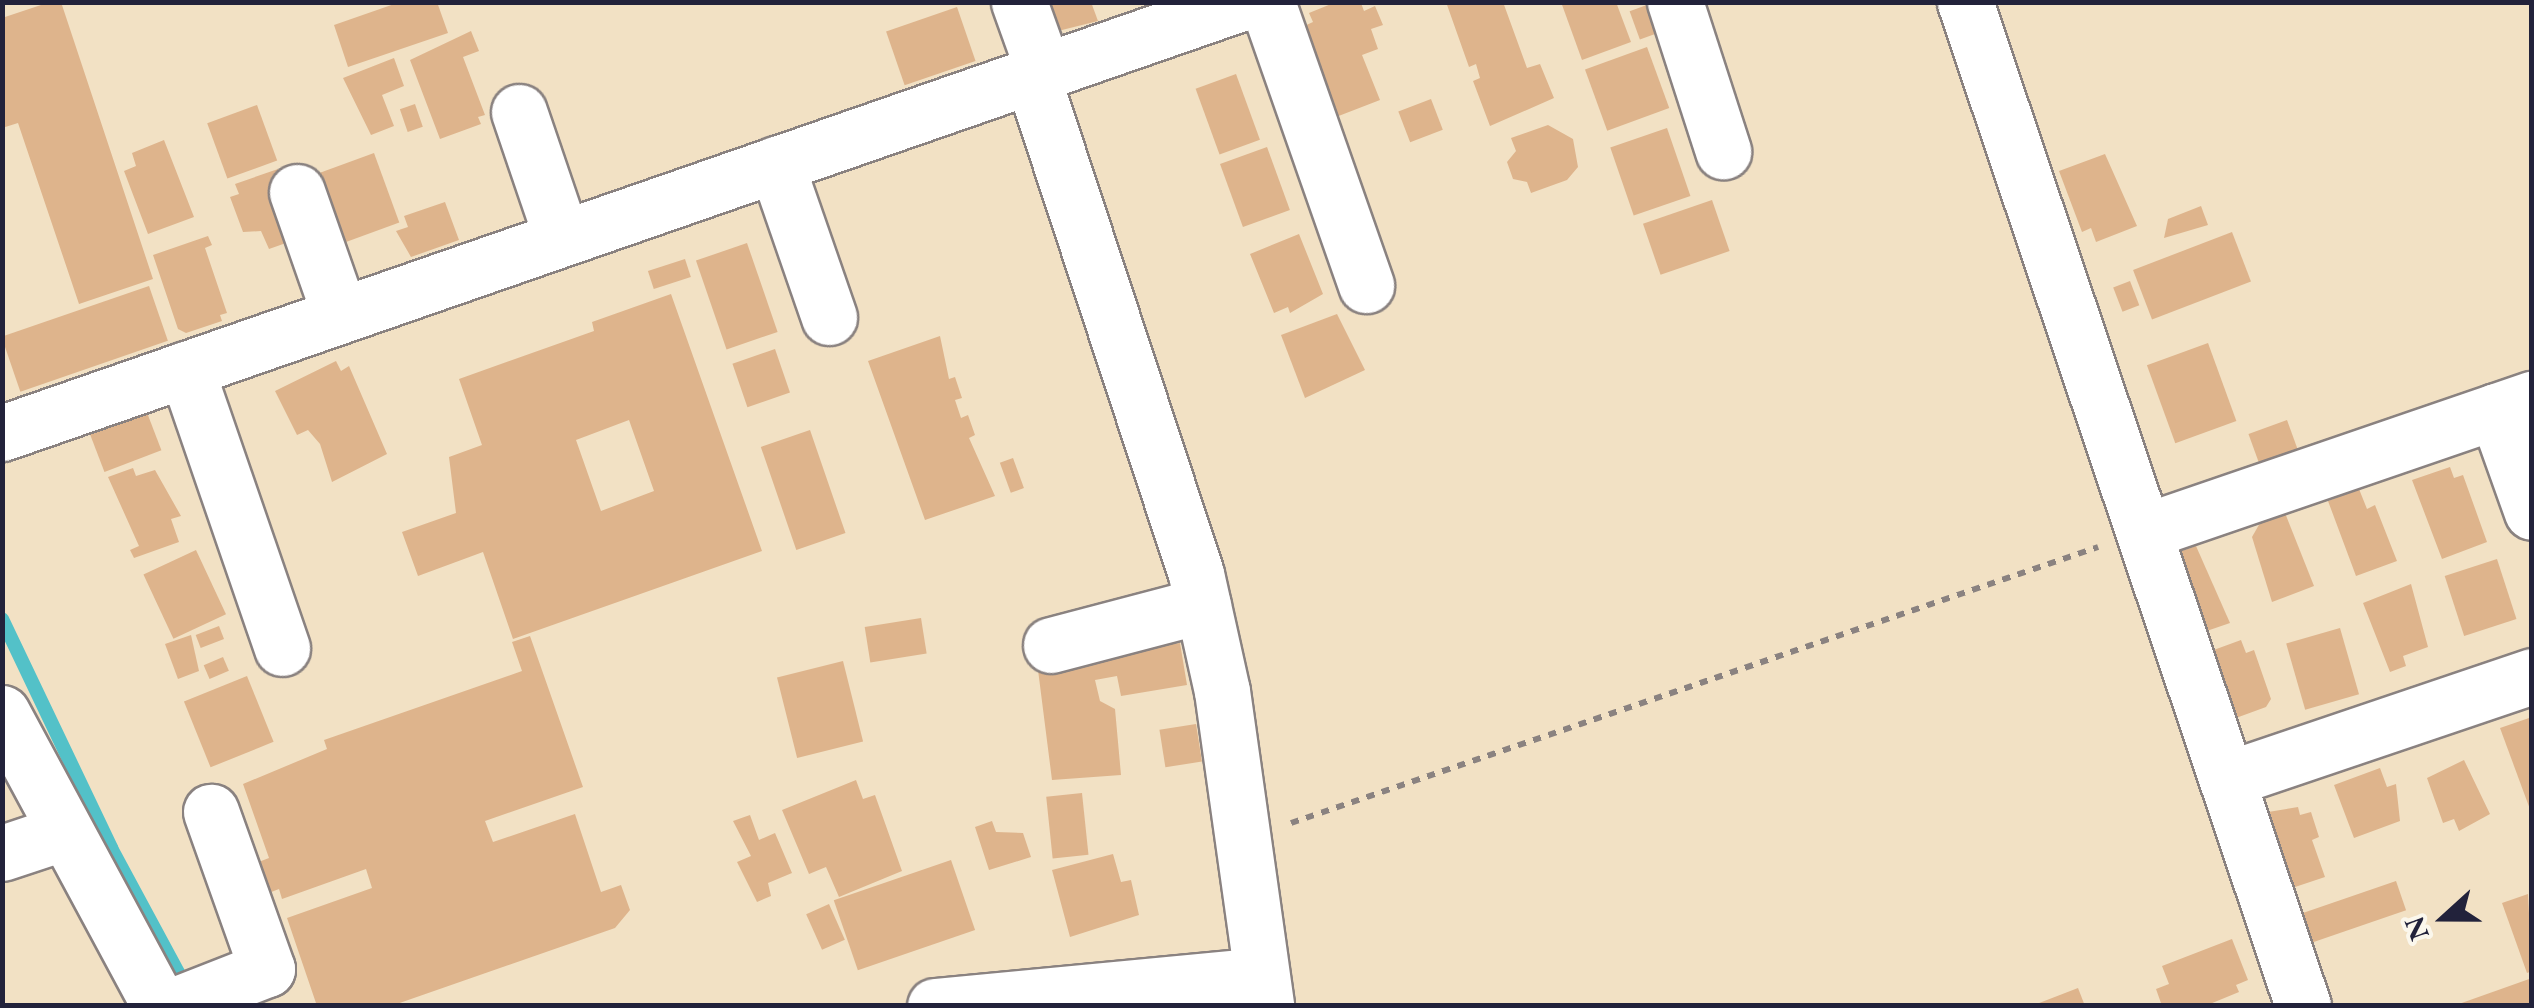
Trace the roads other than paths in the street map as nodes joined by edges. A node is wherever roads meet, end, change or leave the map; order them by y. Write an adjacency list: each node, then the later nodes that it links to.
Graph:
1 (1019, 2): 6 (street)
2 (1244, 2): 6 (street)
3 (1267, 2): 12 (street)
4 (1675, 2): 8 (street)
5 (1965, 2): 19 (street)
6 (1038, 74): 9 (street); 20 (street)
7 (519, 112): 11 (street)
8 (1722, 151)
9 (776, 164): 11 (street); 14 (street)
10 (297, 192): 13 (street)
11 (562, 238): 13 (street)
12 (1366, 286)
13 (340, 315): 15 (street)
14 (829, 317)
15 (186, 369): 17 (street); 22 (street)
16 (2514, 405): 18 (street); 19 (street)
17 (2, 433)
18 (2532, 512)
19 (2146, 530): 25 (street)
20 (1203, 605): 21 (street); 29 (street)
21 (1051, 645)
22 (282, 648)
23 (2532, 676): 25 (street)
24 (2, 712): 27 (street)
25 (2228, 779): 30 (street)
26 (211, 812): 32 (street)
27 (62, 833): 28 (street); 31 (street)
28 (2, 853)
29 (1263, 990): 33 (street)
30 (2296, 1004)
31 (160, 1006)
32 (172, 1006)
33 (936, 1006)

